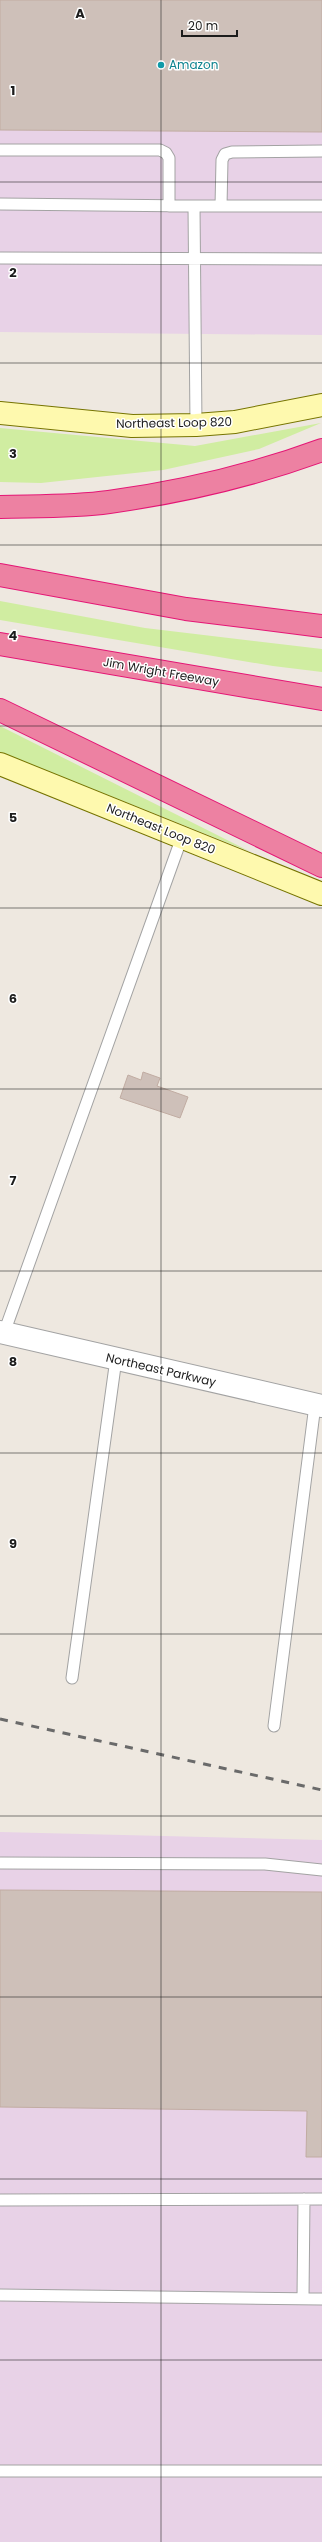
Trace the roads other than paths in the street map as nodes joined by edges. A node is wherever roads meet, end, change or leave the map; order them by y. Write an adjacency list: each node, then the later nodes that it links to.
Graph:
1 (0, 150): 4 (lane)
2 (322, 151): 6 (lane)
3 (0, 204): 4 (lane)
4 (170, 206): 5 (lane)
5 (194, 206): 6 (lane); 9 (lane)
6 (221, 206): 7 (lane)
7 (322, 206)
8 (0, 258): 9 (lane)
9 (195, 259): 10 (lane); 13 (lane)
10 (322, 259)
11 (322, 405): 13 (main road, Northeast Loop 820)
12 (0, 413): 13 (main road, Northeast Loop 820)
13 (196, 425)
14 (322, 450): 15 (highway)
15 (0, 508)
16 (0, 575): 17 (highway)
17 (322, 626)
18 (0, 644): 19 (highway, Jim Wright Freeway)
19 (322, 699)
20 (0, 710): 23 (highway)
21 (0, 764): 22 (main road, Northeast Loop 820)
22 (182, 837): 24 (main road, Northeast Loop 820); 25 (lane)
23 (322, 866)
24 (322, 894)
25 (2, 1333): 26 (street, Northeast Parkway)
26 (116, 1360): 27 (street, Northeast Parkway); 28 (lane)
27 (318, 1405): 29 (lane)
28 (72, 1678)
29 (274, 1726)
30 (0, 1863): 31 (lane)
31 (322, 1870)
32 (304, 2199): 33 (lane); 34 (lane); 36 (lane)
33 (322, 2199)
34 (0, 2200)
35 (0, 2294): 36 (lane)
36 (303, 2298): 37 (lane)
37 (322, 2299)
38 (0, 2471): 39 (lane)
39 (322, 2471)

